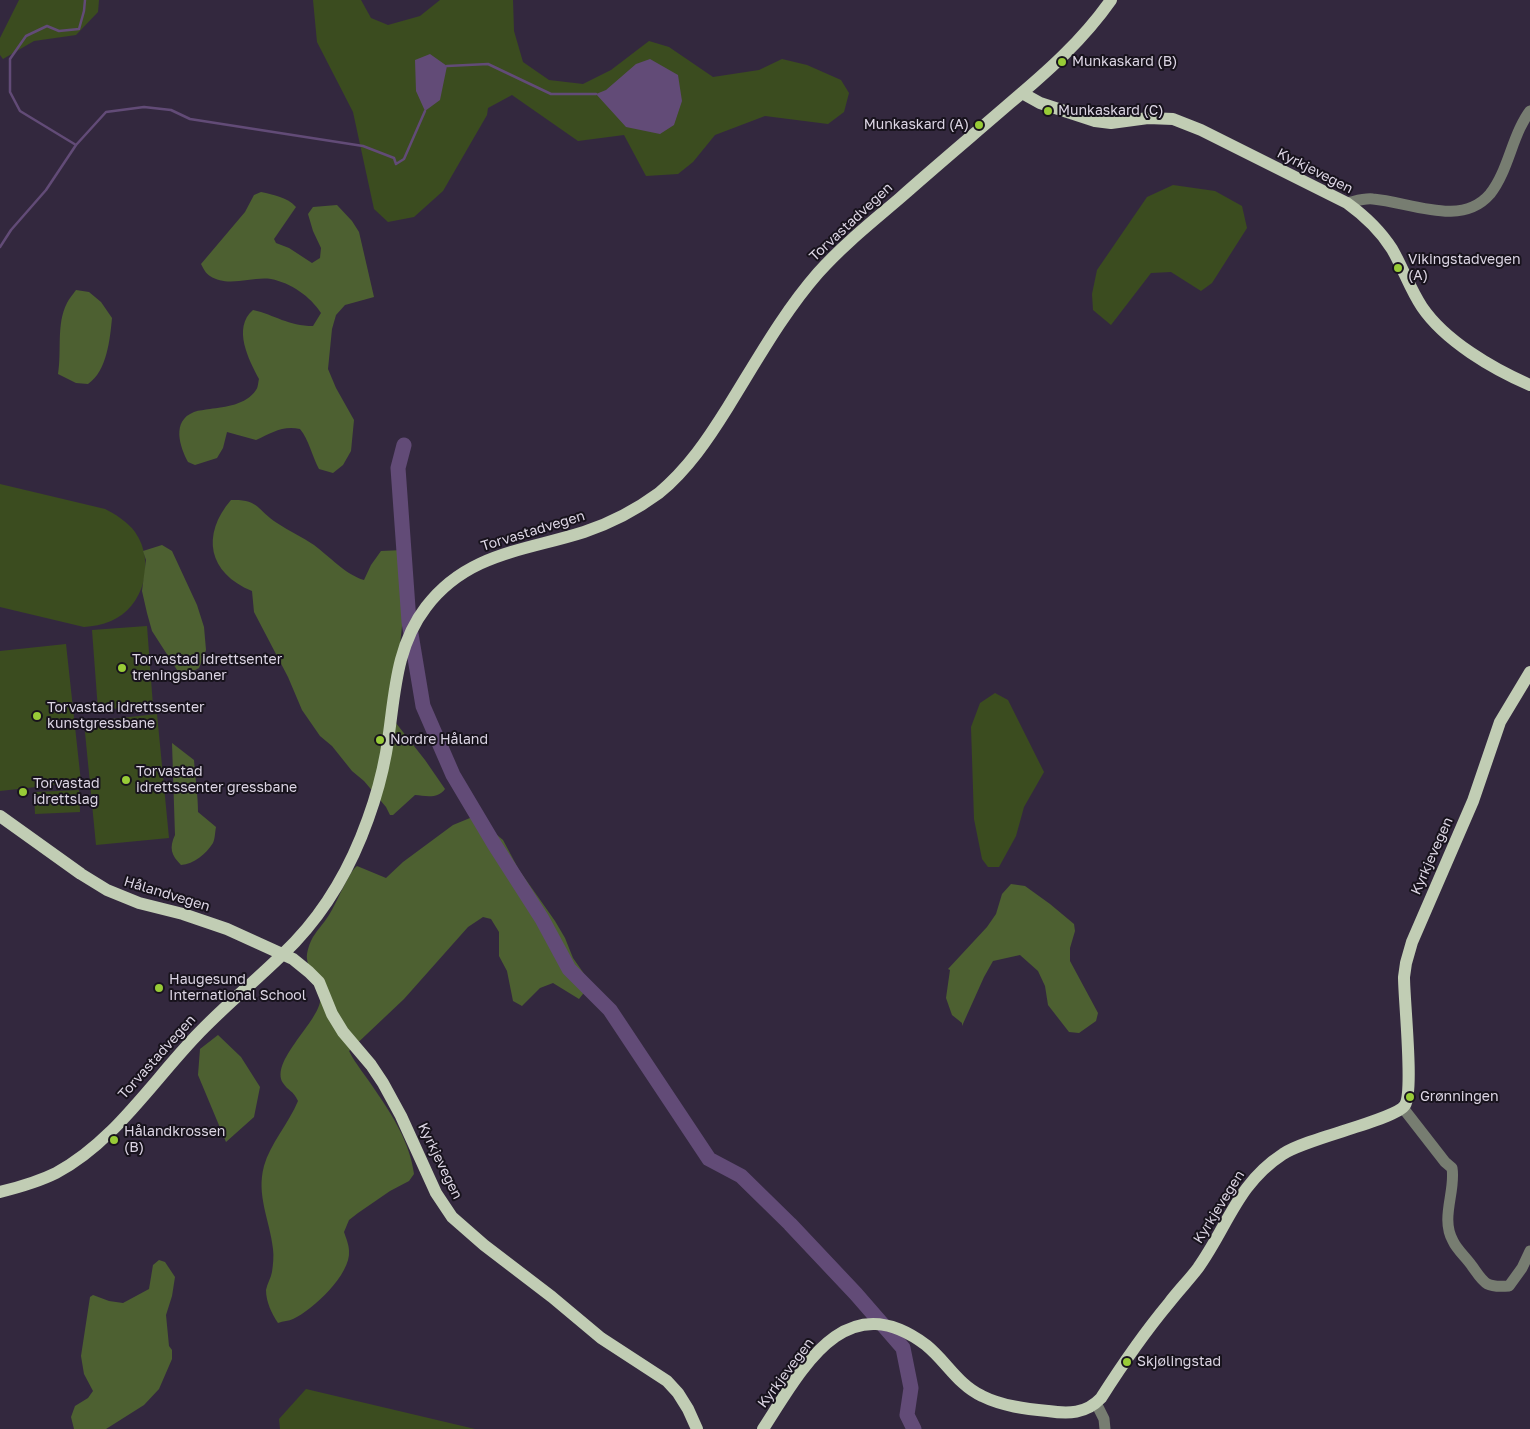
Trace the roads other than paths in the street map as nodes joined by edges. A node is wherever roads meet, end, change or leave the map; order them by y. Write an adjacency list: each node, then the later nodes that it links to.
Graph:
1 (1106, 2): 2 (main road, Torvastadvegen)
2 (1022, 93): 4 (main road, Kyrkjevegen); 8 (main road, Torvastadvegen)
3 (1530, 111): 4 (street)
4 (1347, 203): 5 (main road, Kyrkjevegen)
5 (1530, 385)
6 (1530, 672): 9 (main road, Kyrkjevegen)
7 (0, 816): 8 (main road, Hålandvegen)
8 (282, 955): 10 (main road, Torvastadvegen); 13 (main road, Kyrkjevegen)
9 (1403, 1108): 11 (street); 12 (main road, Kyrkjevegen)
10 (0, 1192)
11 (1530, 1251)
12 (1096, 1403): 14 (main road, Kyrkjevegen); 15 (street)
13 (697, 1429)
14 (763, 1429)
15 (1105, 1429)

